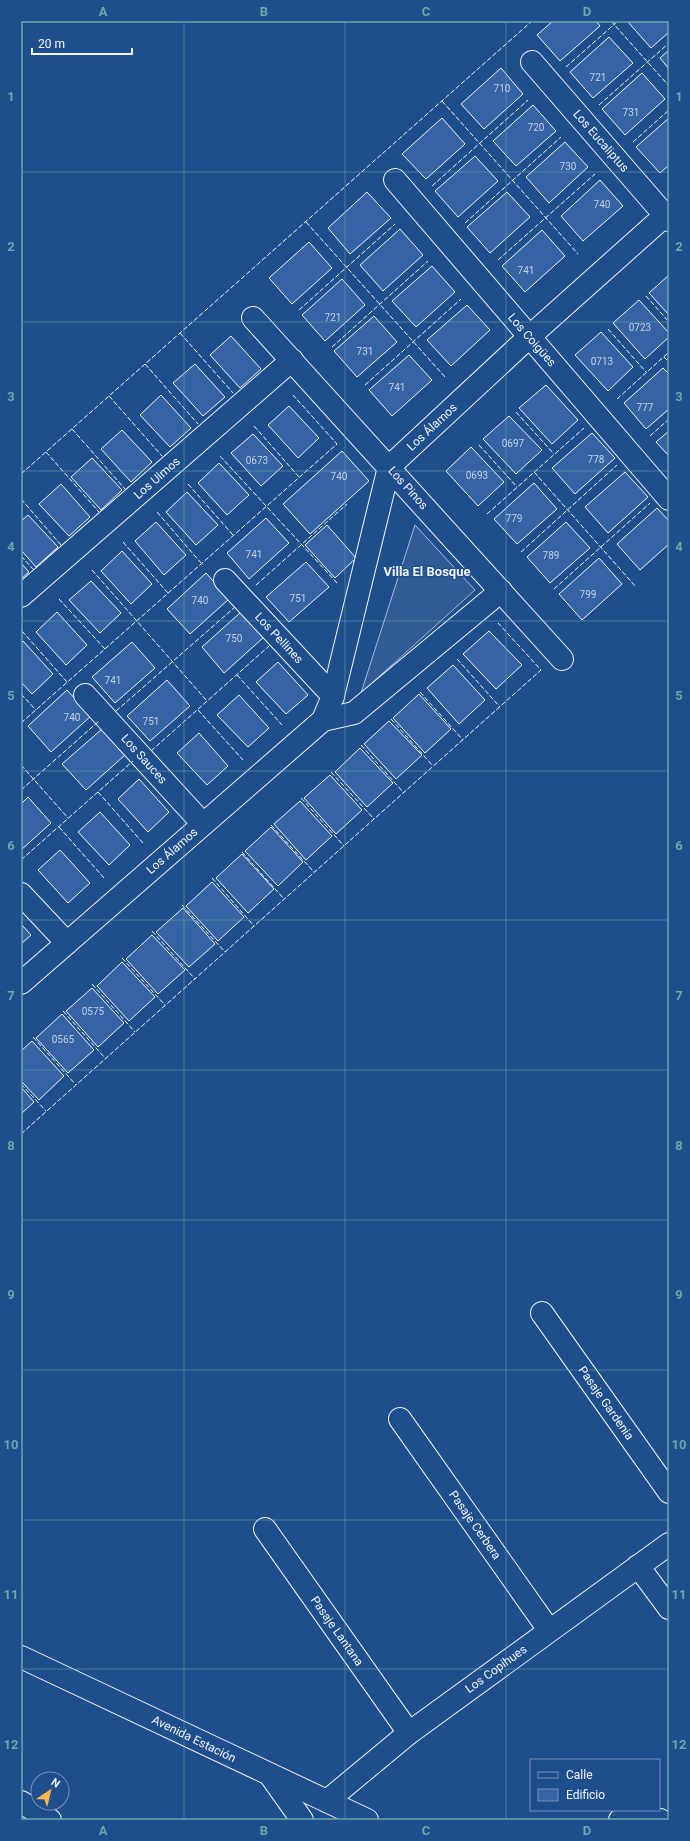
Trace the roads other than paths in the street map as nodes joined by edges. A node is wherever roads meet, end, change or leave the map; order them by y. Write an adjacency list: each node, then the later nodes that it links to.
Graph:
1 (532, 62): 3 (street, Los Eucaliptus)
2 (395, 180): 5 (street, Los Coigües)
3 (668, 216): 5 (street, Los Álamos)
4 (254, 318): 6 (street, Los Pinos)
5 (529, 337): 7 (street, Los Álamos); 8 (street, Los Coigües)
6 (292, 360): 7 (street, Los Pinos); 11 (street, Los Ulmos)
7 (389, 467): 10 (street, Los Pinos); 14 (street, Los Álamos)
8 (669, 499)
9 (225, 580): 14 (street, Los Pellines)
10 (501, 591): 12 (street, Los Pinos); 15 (street, Los Álamos)
11 (21, 596)
12 (562, 659)
13 (85, 694): 16 (street, Los Sauces)
14 (333, 696): 15 (street, Los Álamos)
15 (323, 720): 16 (street, Los Álamos)
16 (203, 824): 18 (street, Los Álamos)
17 (21, 894): 18 (street)
18 (67, 943): 19 (street, Los Álamos)
19 (21, 983)
20 (542, 1313): 22 (street, Pasaje Gardenia)
21 (400, 1419): 27 (street, Pasaje Cerbera)
22 (669, 1492)
23 (265, 1529): 29 (street, Pasaje Lantana)
24 (669, 1544): 25 (street, Los Copihues)
25 (638, 1566): 26 (street); 27 (street, Los Copihues)
26 (669, 1608)
27 (549, 1630): 29 (street, Los Copihues)
28 (21, 1657): 30 (street, Avenida Estación)
29 (409, 1733): 31 (street, Los Copihues)
30 (270, 1775): 31 (street, Avenida Estación); 34 (street)
31 (327, 1800): 35 (street, Avenida Estación)
32 (21, 1802): 33 (street)
33 (50, 1820)
34 (302, 1820)
35 (367, 1820)
36 (620, 1820): 37 (street)
37 (660, 1820)

